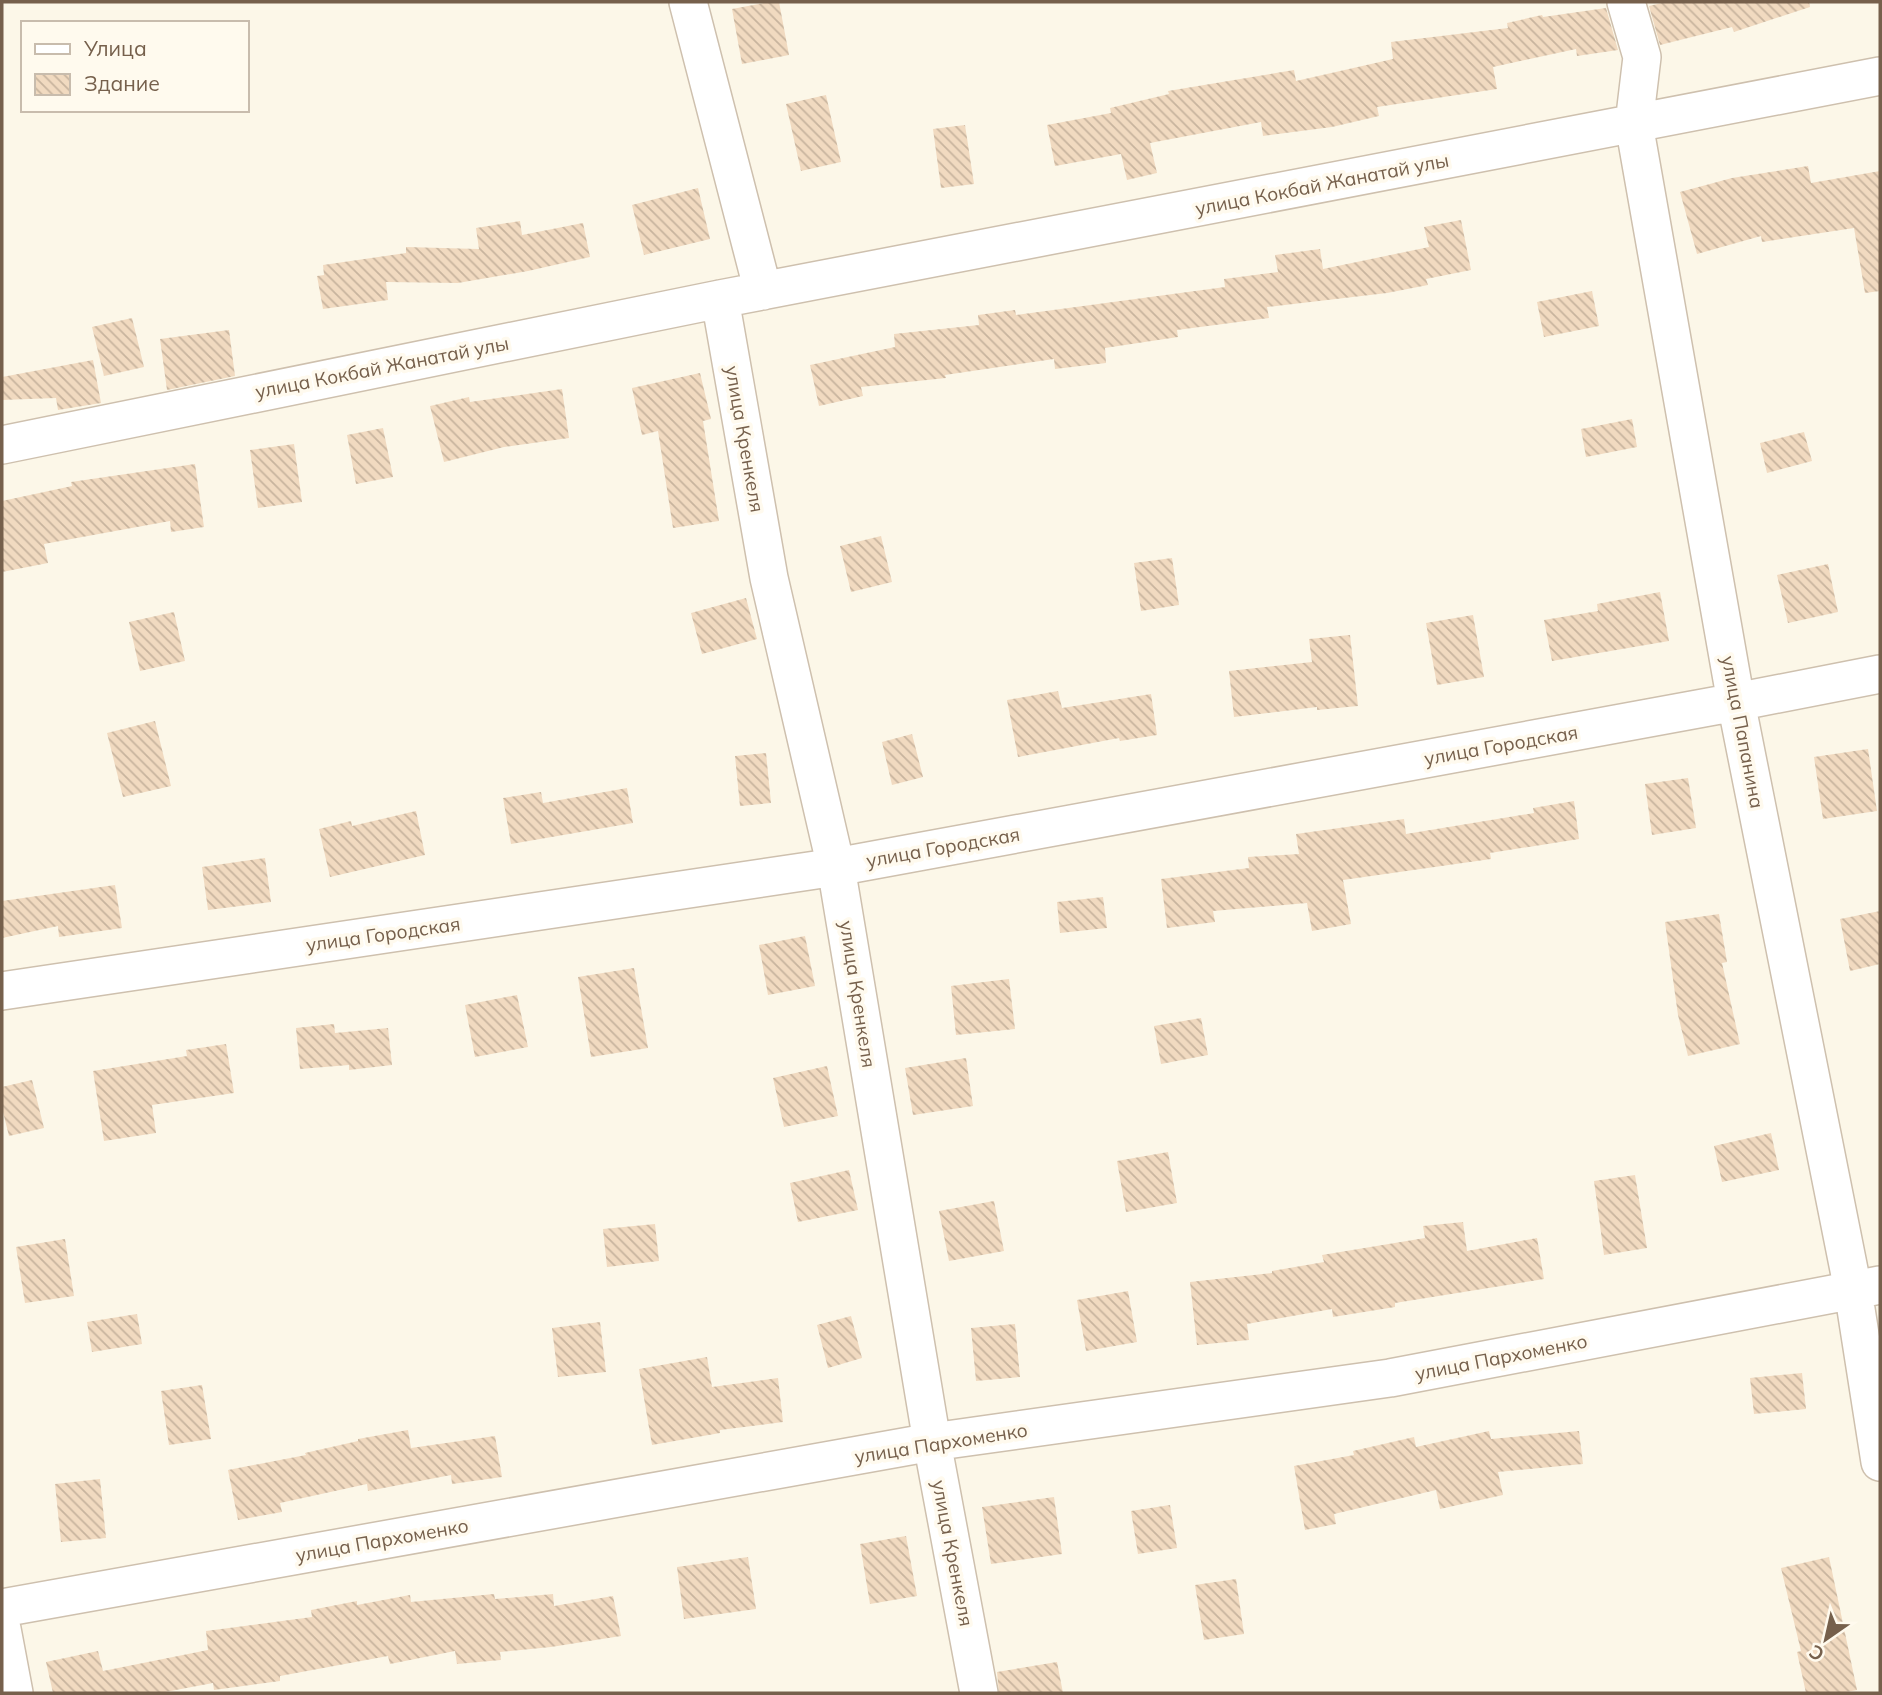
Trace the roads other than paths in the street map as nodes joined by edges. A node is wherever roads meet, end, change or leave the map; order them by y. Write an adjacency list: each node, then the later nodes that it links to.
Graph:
1 (688, 2): 5 (street)
2 (1626, 2): 4 (street, улица Папанина)
3 (1880, 76): 4 (street, улица Кокбай Жанатай улы)
4 (1634, 124): 5 (street, улица Кокбай Жанатай улы); 9 (street, улица Папанина)
5 (763, 291): 6 (street, улица Кокбай Жанатай улы)
6 (720, 299): 7 (street, улица Кокбай Жанатай улы); 10 (street, улица Кренкеля)
7 (2, 445)
8 (1880, 674): 9 (street, улица Городская)
9 (1736, 702): 10 (street, улица Городская); 12 (street, улица Папанина)
10 (836, 867): 11 (street, улица Городская); 13 (street, улица Кренкеля)
11 (2, 991)
12 (1866, 1287): 13 (street, улица Пархоменко); 14 (street, улица Папанина)
13 (932, 1442): 15 (street, улица Пархоменко); 18 (street, улица Кренкеля)
14 (1880, 1462)
15 (2, 1608)
16 (2, 1629): 17 (street)
17 (14, 1693)
18 (979, 1693)

